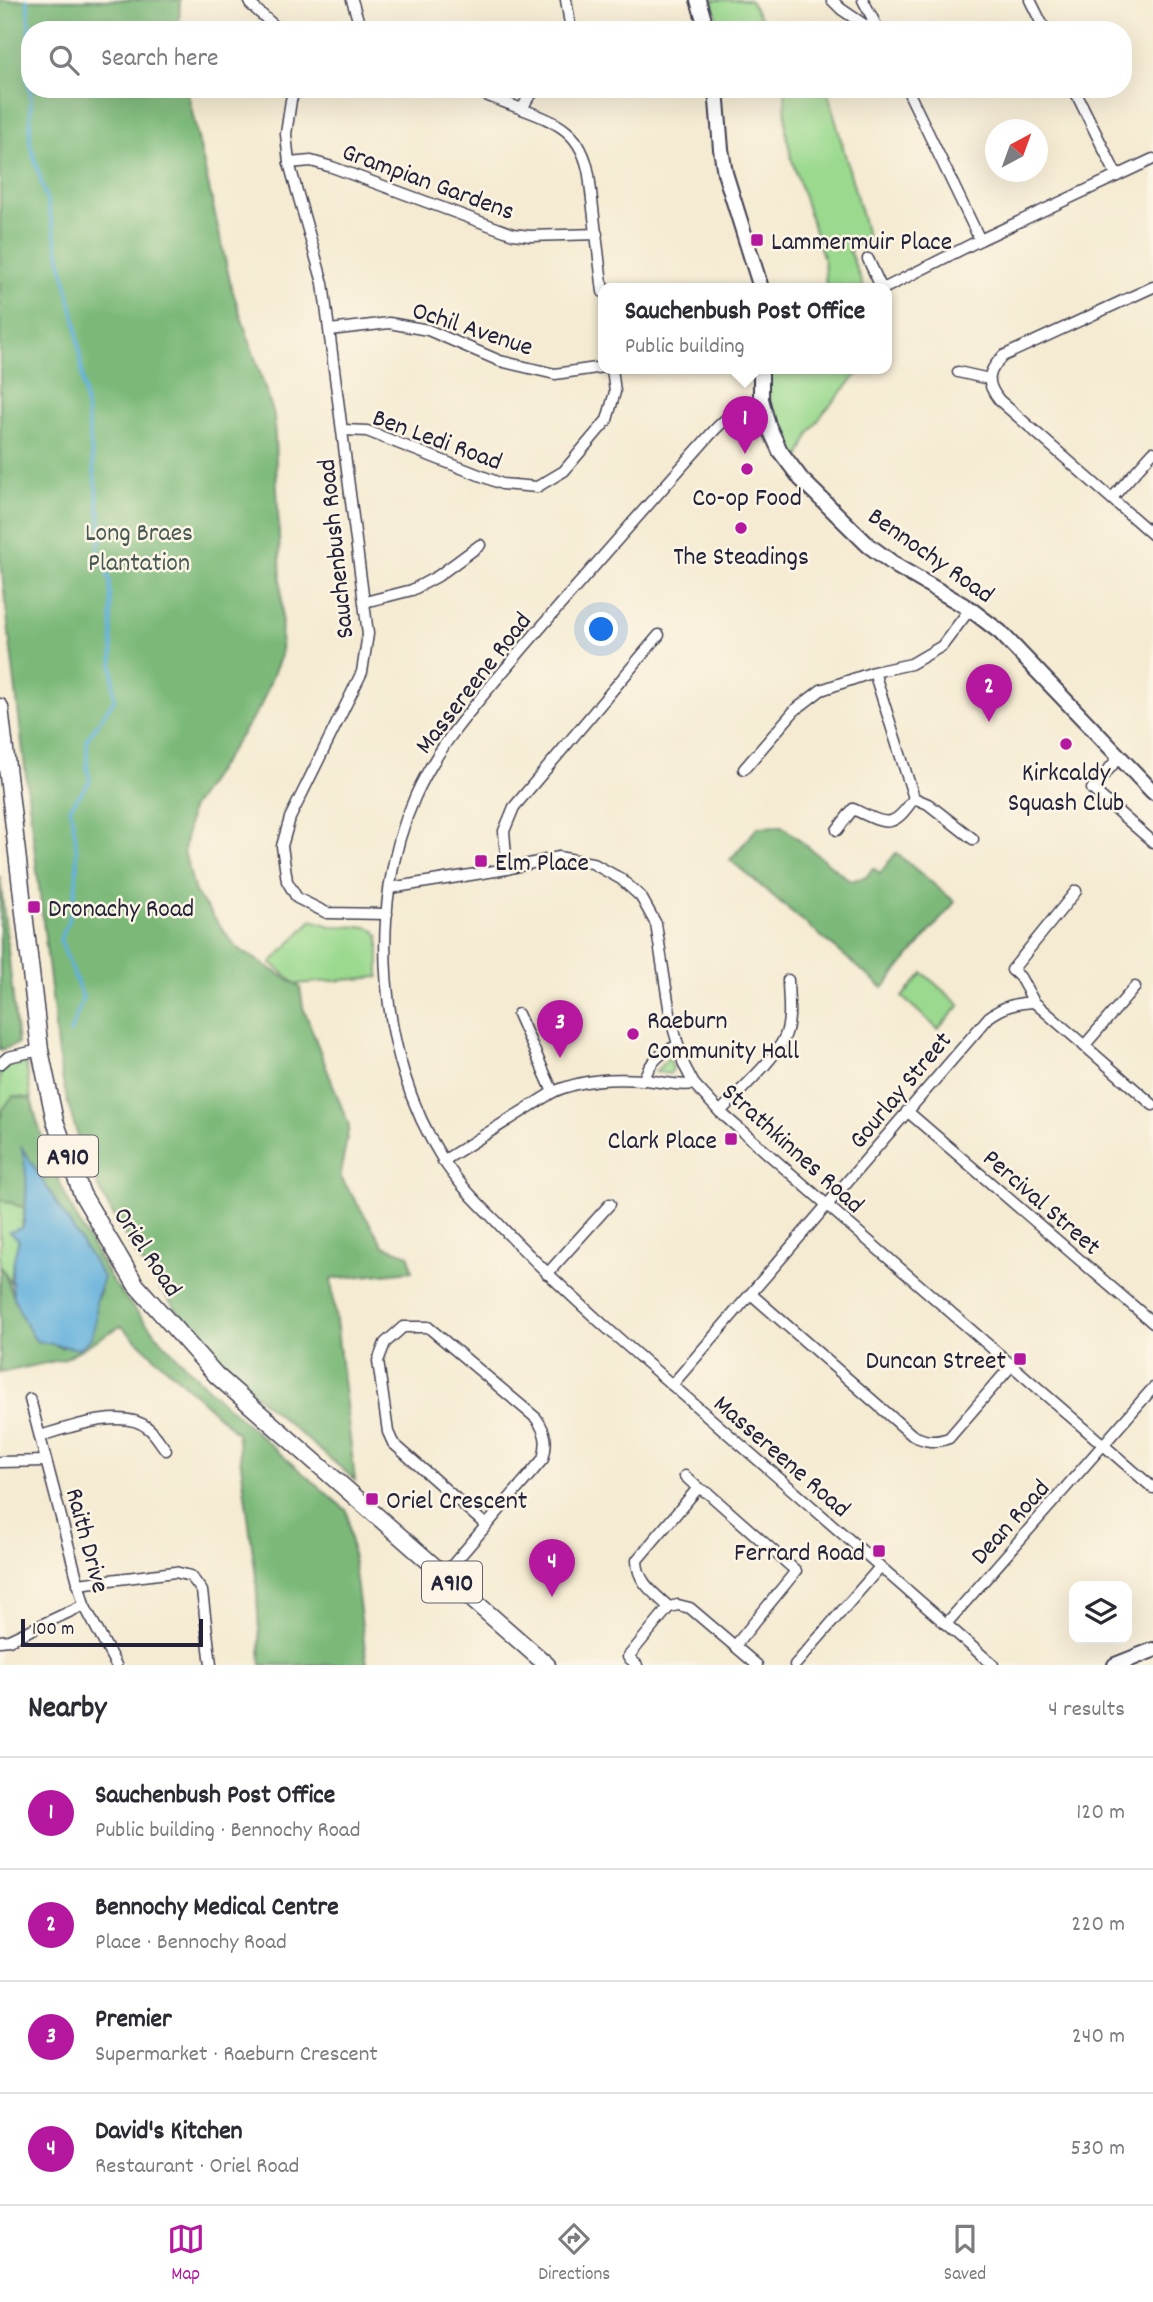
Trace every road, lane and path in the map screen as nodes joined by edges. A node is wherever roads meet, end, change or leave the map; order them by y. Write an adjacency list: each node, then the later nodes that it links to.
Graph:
1 (352, 0): 9 (street)
2 (566, 0): 10 (street)
3 (698, 0): 11 (street)
4 (832, 0): 12 (street)
5 (863, 0): 13 (street)
6 (1030, 0): 14 (street)
7 (250, 4): 8 (street)
8 (269, 21)
9 (358, 21)
10 (570, 21)
11 (704, 21)
12 (859, 21)
13 (874, 21)
14 (1040, 21)
15 (292, 98): 23 (street, Sauchenbush Road)
16 (493, 98): 21 (street)
17 (530, 98): 21 (street)
18 (717, 98): 29 (street)
19 (911, 98): 26 (street)
20 (1078, 98): 24 (street)
21 (522, 109): 25 (street)
22 (1153, 159): 24 (street)
23 (289, 163): 25 (street, Grampian Gardens); 33 (street, Sauchenbush Road)
24 (1117, 176): 26 (street)
25 (597, 233): 28 (street)
26 (980, 240): 31 (street)
27 (868, 259): 30 (street)
28 (602, 283)
29 (759, 283)
30 (879, 283)
31 (892, 284)
32 (1153, 287): 38 (street)
33 (330, 330): 34 (street, Ochil Avenue); 40 (street, Sauchenbush Road)
34 (598, 368)
35 (958, 372): 38 (street)
36 (613, 374): 40 (street, Ben Ledi Road)
37 (761, 374): 39 (street, Bennochy Road)
38 (989, 379): 42 (street)
39 (761, 399): 46 (street, Bennochy Road); 58 (street, Massereene Road)
40 (343, 430): 45 (street, Sauchenbush Road)
41 (1153, 452): 42 (street)
42 (1112, 498): 43 (street)
43 (1153, 535)
44 (480, 545): 45 (street)
45 (365, 602): 60 (street, Sauchenbush Road)
46 (970, 608): 48 (street); 50 (street, Bennochy Road)
47 (659, 635): 57 (street)
48 (874, 672): 51 (street); 53 (street)
49 (0, 707): 67 (main road, Oriel Road / A910)
50 (1120, 757): 52 (street, Bennochy Road); 56 (street)
51 (744, 769)
52 (1153, 792)
53 (914, 798): 54 (street); 55 (street)
54 (837, 830)
55 (973, 839)
56 (1153, 842)
57 (507, 869): 58 (street, Strathkinnes Road); 65 (street, Strathkinnes Road)
58 (390, 888): 60 (street, Massereene Road)
59 (1076, 891): 63 (street)
60 (387, 914): 75 (street, Massereene Road)
61 (788, 980): 74 (street)
62 (1135, 987): 66 (street)
63 (1034, 1002): 66 (street); 73 (street, Gourlay Street)
64 (518, 1014): 71 (street)
65 (678, 1046): 69 (street); 70 (street, Strathkinnes Road)
66 (1084, 1046): 72 (street)
67 (40, 1049): 68 (street); 95 (main road, Oriel Road / A910)
68 (0, 1064)
69 (645, 1080): 70 (street); 71 (street)
70 (694, 1084): 74 (street, Strathkinnes Road)
71 (553, 1092): 75 (street)
72 (1153, 1105)
73 (907, 1111): 77 (street, Gourlay Street); 80 (street, Percival Street)
74 (720, 1112): 77 (street, Strathkinnes Road)
75 (443, 1161): 78 (street, Massereene Road)
76 (610, 1204): 78 (street)
77 (828, 1206): 79 (street, Gourlay Street); 81 (street, Strathkinnes Road)
78 (547, 1274): 82 (street, Massereene Road)
79 (751, 1294): 81 (street); 82 (street, Gourlay Street)
80 (1153, 1323)
81 (1012, 1365): 86 (street, Strathkinnes Road)
82 (672, 1385): 94 (street, Massereene Road)
83 (1153, 1388): 86 (street)
84 (30, 1399): 85 (street, Raith Drive)
85 (40, 1436): 87 (street); 88 (street, Raith Drive)
86 (1104, 1446): 92 (street, Strathkinnes Road); 99 (street, Dean Road)
87 (166, 1450)
88 (46, 1461): 89 (street, Raith Drive); 96 (street, Raith Drive)
89 (0, 1462)
90 (685, 1476): 91 (street)
91 (698, 1488): 98 (street); 101 (street)
92 (1153, 1488)
93 (486, 1525): 93 (street); 95 (street)
94 (880, 1567): 99 (street, Massereene Road); 108 (street)
95 (444, 1575): 105 (main road, Oriel Road / A910)
96 (78, 1584): 97 (street, Raith Drive); 104 (street)
97 (84, 1605): 100 (street); 103 (street, Raith Drive)
98 (669, 1607): 101 (street); 106 (street)
99 (946, 1624): 109 (street, Massereene Road)
100 (0, 1641)
101 (735, 1646): 107 (street)
102 (1153, 1650): 110 (street)
103 (116, 1665)
104 (211, 1665)
105 (547, 1665)
106 (637, 1665)
107 (757, 1665)
108 (795, 1665)
109 (993, 1665)
110 (1115, 1665)

